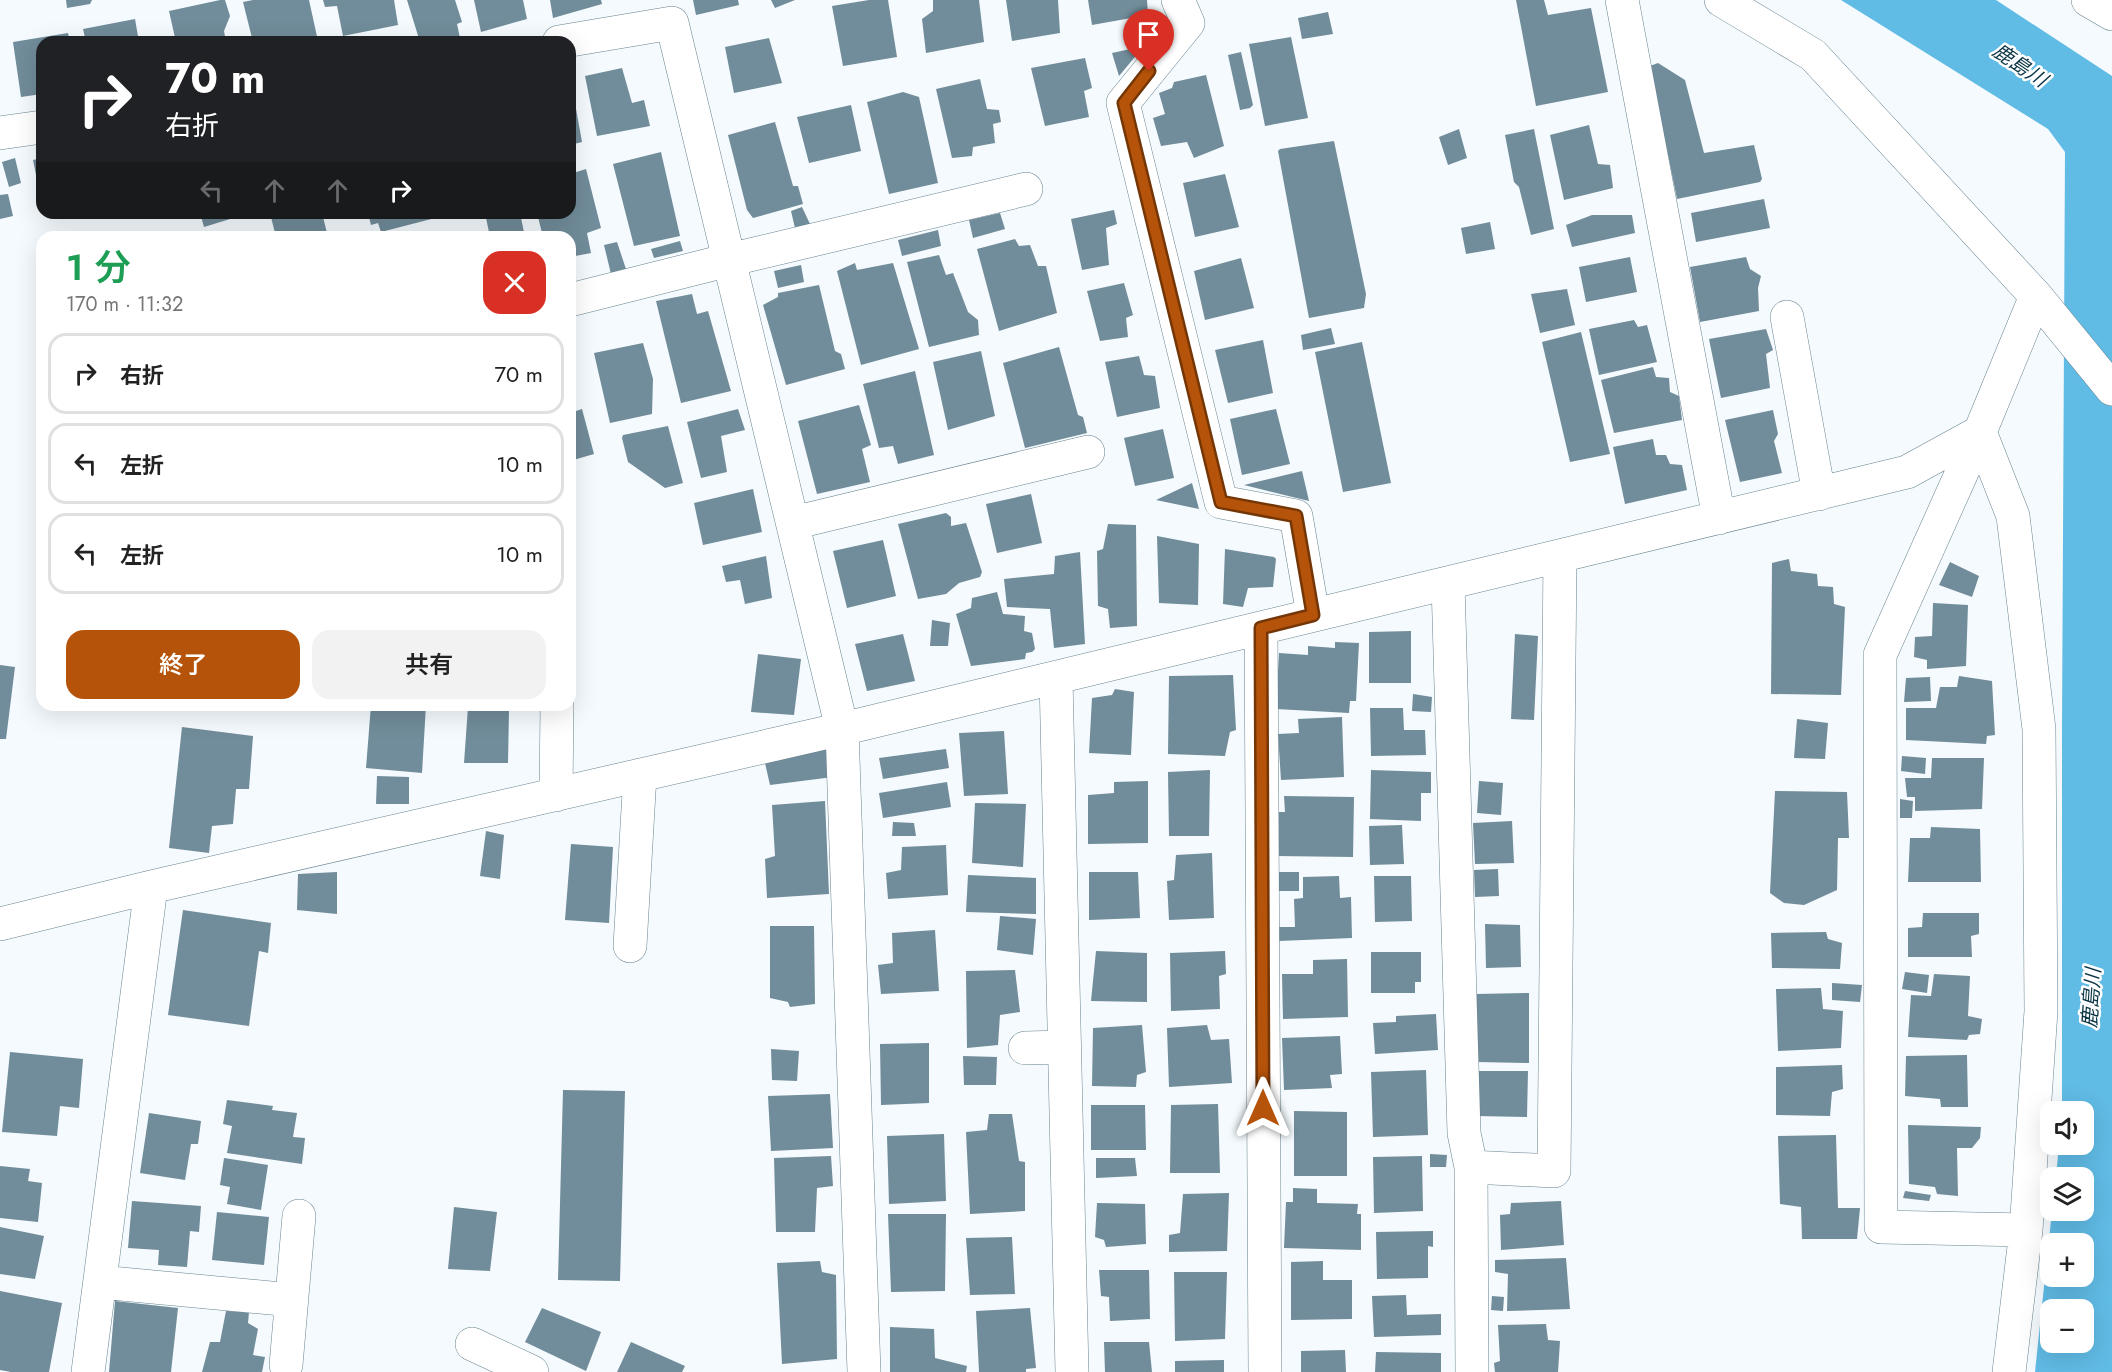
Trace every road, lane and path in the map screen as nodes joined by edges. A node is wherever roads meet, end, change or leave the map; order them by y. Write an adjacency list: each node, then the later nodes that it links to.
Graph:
1 (1178, 0): 22 (street)
2 (1622, 0): 18 (street)
3 (1721, 0): 11 (street)
4 (2088, 0): 5 (street)
5 (2112, 14)
6 (576, 39): 10 (street)
7 (36, 128): 8 (street)
8 (0, 134)
9 (1026, 189): 10 (street)
10 (729, 260): 12 (street); 19 (street)
11 (2036, 296): 14 (street); 15 (street)
12 (576, 298)
13 (1787, 317): 17 (street)
14 (2112, 389)
15 (1980, 432): 17 (street); 36 (street); 36 (street)
16 (1088, 452): 19 (street)
17 (1819, 494): 18 (street)
18 (1719, 518): 20 (street)
19 (793, 524): 26 (street)
20 (1560, 556): 21 (street); 34 (street)
21 (1448, 583): 22 (street); 34 (street)
22 (1313, 615): 23 (street)
23 (1261, 628): 24 (street); 45 (street)
24 (1056, 678): 26 (street); 32 (street)
25 (557, 711): 28 (street)
26 (842, 729): 27 (street); 43 (street)
27 (640, 775): 28 (street); 31 (street)
28 (556, 795): 29 (street)
29 (151, 887): 30 (street); 37 (street)
30 (0, 924)
31 (630, 946)
32 (1065, 1047): 33 (street); 44 (street)
33 (1024, 1048)
34 (1471, 1167): 46 (street)
35 (300, 1216): 38 (street)
36 (2026, 1230): 47 (street)
37 (100, 1282): 38 (street); 41 (street)
38 (292, 1300): 40 (street)
39 (472, 1344): 42 (street)
40 (286, 1365)
41 (88, 1372)
42 (532, 1372)
43 (864, 1372)
44 (1072, 1372)
45 (1264, 1372)
46 (1472, 1372)
47 (2009, 1372)

